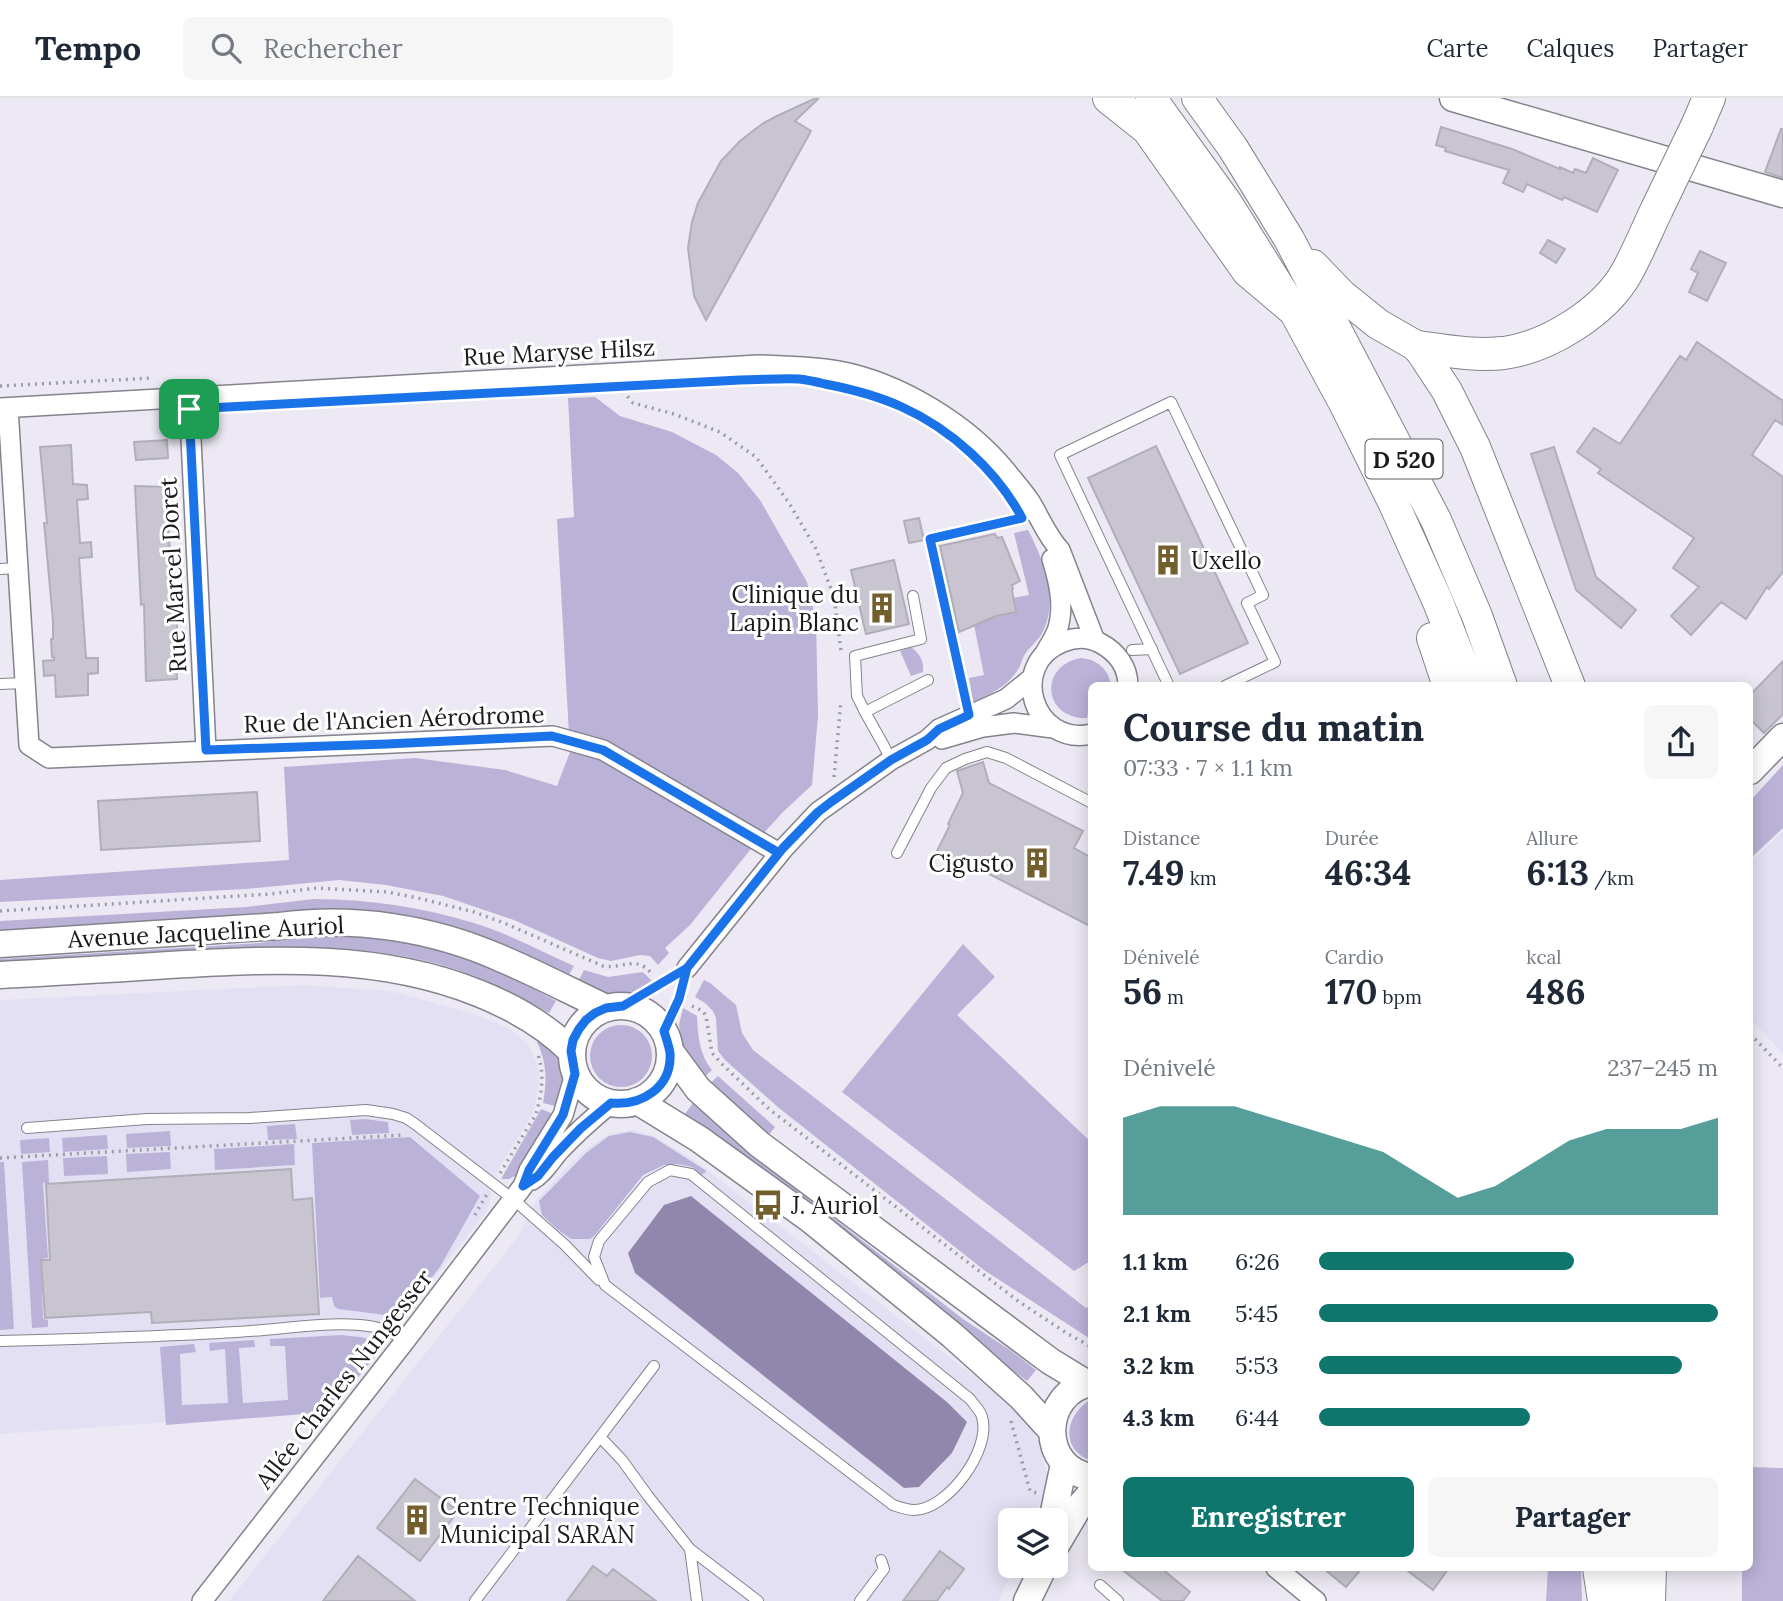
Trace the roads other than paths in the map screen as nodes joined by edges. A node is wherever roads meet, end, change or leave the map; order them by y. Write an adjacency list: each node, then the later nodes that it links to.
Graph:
1 (1109, 98): 8 (highway)
2 (1151, 98): 8 (main road, D 520)
3 (1197, 98): 7 (main road, D 520)
4 (1452, 98): 6 (main road)
5 (1703, 112): 9 (highway, bridge)
6 (1783, 194)
7 (1289, 239): 9 (main road); 29 (main road, D 520)
8 (1293, 309): 13 (main road, D 520)
9 (1418, 347): 30 (main road)
10 (189, 397): 11 (street, Rue Maryse Hilsz); 15 (street, Rue Maryse Hilsz); 39 (street, Rue Marcel Doret)
11 (4, 408): 12 (street, Rue de l'Ancien Aérodrome)
12 (6, 464): 16 (street, Rue de l'Ancien Aérodrome)
13 (1394, 505): 27 (main road); 28 (main road, D 520)
14 (1022, 518): 34 (lane)
15 (1051, 541): 18 (street, Rue Maryse Hilsz); 21 (street, Rue Maryse Hilsz)
16 (9, 569): 31 (street, Rue de l'Ancien Aérodrome)
17 (913, 596): 33 (lane)
18 (1095, 640): 21 (street); 24 (street)
19 (1152, 649): 20 (lane); 25 (lane); 26 (lane)
20 (1132, 650)
21 (1045, 654): 22 (street, Rue Maryse Hilsz)
22 (1032, 678): 34 (street); 35 (street)
23 (928, 680): 33 (lane)
24 (1127, 682)
25 (1167, 682)
26 (1233, 682)
27 (1447, 682)
28 (1469, 682)
29 (1501, 682)
30 (1568, 682)
31 (25, 683): 32 (lane); 39 (street, Rue de l'Ancien Aérodrome)
32 (0, 684)
33 (865, 712): 40 (lane)
34 (969, 715): 38 (street)
35 (1053, 728): 36 (street); 38 (street)
36 (1088, 735)
37 (1783, 737): 41 (main road)
38 (927, 740): 40 (street)
39 (206, 750): 43 (street, Rue de l'Ancien Aérodrome)
40 (891, 760): 43 (street)
41 (1753, 768)
42 (1088, 801): 44 (lane)
43 (779, 853): 46 (street)
44 (897, 853)
45 (0, 944): 48 (main road, Avenue Jacqueline Auriol)
46 (687, 968): 48 (lane); 49 (lane)
47 (0, 975): 50 (main road, Avenue Jacqueline Auriol)
48 (614, 1007): 49 (main road); 50 (main road)
49 (667, 1041): 51 (main road); 59 (main road)
50 (573, 1063): 52 (main road); 54 (street, Allée Charles Nungesser)
51 (637, 1101): 52 (main road); 61 (main road)
52 (611, 1103): 54 (street, Allée Charles Nungesser)
53 (27, 1128): 54 (lane)
54 (518, 1192): 55 (lane); 57 (street, Allée Charles Nungesser)
55 (605, 1285): 55 (lane)
56 (0, 1341): 57 (lane)
57 (405, 1341): 76 (street, Allée Charles Nungesser)
58 (653, 1366): 62 (lane)
59 (1088, 1382)
60 (1088, 1383): 61 (main road)
61 (1051, 1430): 63 (main road)
62 (600, 1437): 68 (lane); 77 (lane)
63 (1064, 1464): 64 (main road); 66 (main road)
64 (1088, 1476)
65 (1088, 1497): 67 (main road)
66 (1055, 1508)
67 (1068, 1525)
68 (690, 1549): 78 (lane); 79 (lane)
69 (881, 1560): 80 (lane)
70 (1280, 1571): 83 (street)
71 (1598, 1571): 84 (main road)
72 (1622, 1571): 85 (main road)
73 (1651, 1571): 86 (main road)
74 (1038, 1578): 81 (main road)
75 (1100, 1585): 82 (lane)
76 (202, 1601)
77 (475, 1601)
78 (697, 1601)
79 (758, 1601)
80 (860, 1601)
81 (1027, 1601)
82 (1118, 1601)
83 (1316, 1601)
84 (1603, 1601)
85 (1620, 1601)
86 (1650, 1601)

